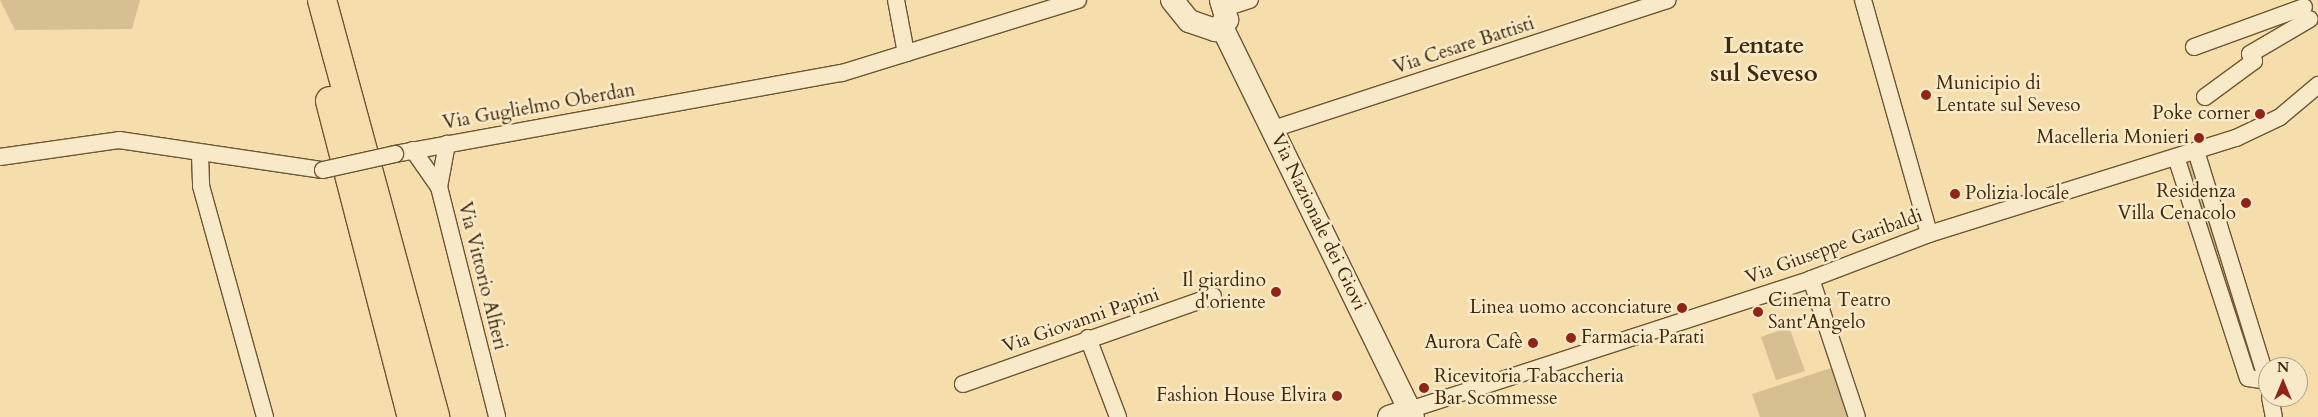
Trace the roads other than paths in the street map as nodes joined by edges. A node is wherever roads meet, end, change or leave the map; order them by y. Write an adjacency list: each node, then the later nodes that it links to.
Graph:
1 (304, 0): 32 (highway)
2 (322, 0): 33 (highway)
3 (896, 0): 12 (street)
4 (1078, 0): 12 (street, Via Guglielmo Oberdan)
5 (1172, 0): 9 (main road)
6 (1250, 0): 9 (street)
7 (1667, 0): 15 (street, Via Cesare Battisti)
8 (1863, 0): 23 (street)
9 (1223, 12): 15 (main road, Via Nazionale dei Giovi)
10 (2308, 13): 11 (street); 14 (street)
11 (2194, 47)
12 (906, 53): 16 (street, Via Guglielmo Oberdan)
13 (2318, 85): 18 (street, Via Giuseppe Garibaldi)
14 (2205, 96)
15 (1273, 129): 30 (main road, Via Nazionale dei Giovi)
16 (447, 144): 17 (street, Via Guglielmo Oberdan); 22 (street)
17 (414, 150): 19 (street, Via Guglielmo Oberdan, bridge); 22 (street, Via Vittorio Alfieri)
18 (2196, 151): 21 (street, Via Giuseppe Garibaldi); 27 (street)
19 (200, 154): 20 (street, Via Guglielmo Oberdan); 31 (street)
20 (0, 157)
21 (2176, 157): 23 (street, Via Giuseppe Garibaldi); 28 (street)
22 (439, 187): 34 (street, Via Vittorio Alfieri)
23 (1929, 234): 24 (street, Via Giuseppe Garibaldi)
24 (1811, 279): 30 (street, Via Giuseppe Garibaldi); 36 (street)
25 (1213, 296): 26 (street, Via Giovanni Papini)
26 (1088, 338): 29 (street, Via Giovanni Papini); 35 (street)
27 (2260, 357)
28 (2258, 380)
29 (963, 384)
30 (1404, 414)
31 (265, 417)
32 (412, 417)
33 (435, 417)
34 (497, 417)
35 (1118, 417)
36 (1857, 417)

